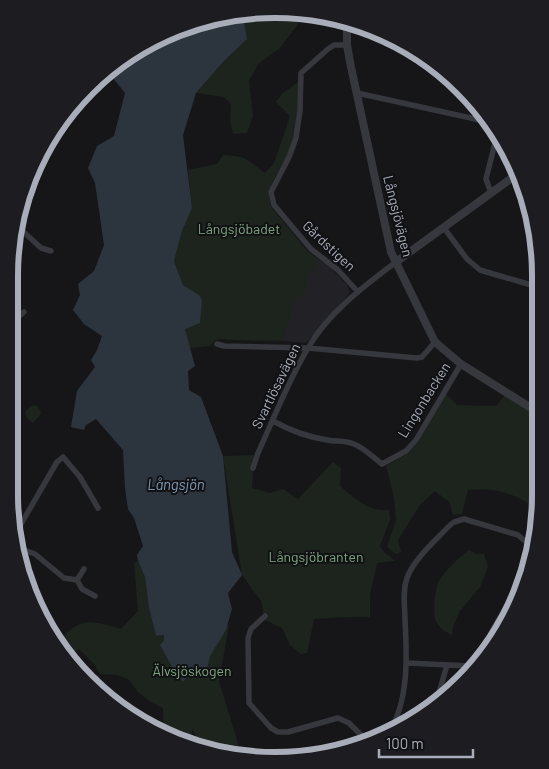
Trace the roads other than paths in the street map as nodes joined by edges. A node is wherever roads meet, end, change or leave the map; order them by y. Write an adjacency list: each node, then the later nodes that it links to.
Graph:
1 (348, 28): 2 (street, Långsjövägen)
2 (347, 44): 3 (street, Långsjövägen); 13 (street, Gårdstigen)
3 (357, 93): 4 (street); 11 (street, Långsjövägen)
4 (479, 120)
5 (495, 143): 7 (street)
6 (513, 177): 7 (street, Svartlösavägen)
7 (491, 193): 8 (street, Svartlösavägen)
8 (444, 228): 11 (street, Svartlösavägen); 12 (street)
9 (21, 230): 10 (street)
10 (51, 251)
11 (396, 262): 13 (street, Svartlösavägen); 16 (street, Långsjövägen)
12 (532, 284)
13 (358, 292): 18 (street, Svartlösavägen)
14 (24, 312): 15 (street)
15 (18, 317)
16 (435, 342): 18 (street); 19 (street, Långsjövägen)
17 (217, 344): 18 (street)
18 (308, 348): 21 (street, Svartlösavägen)
19 (461, 364): 20 (street, Långsjövägen); 21 (street, Lingonbacken)
20 (532, 409)
21 (273, 421): 22 (street, Svartlösavägen)
22 (253, 468)
23 (98, 508): 24 (street)
24 (20, 526)
25 (527, 544): 33 (street)
26 (23, 550): 28 (street)
27 (84, 569): 28 (street)
28 (77, 580): 29 (street)
29 (95, 596)
30 (265, 616): 38 (street)
31 (501, 616): 32 (street)
32 (490, 633)
33 (407, 663): 34 (street); 37 (street)
34 (447, 665): 35 (street); 36 (street)
35 (466, 666)
36 (439, 692)
37 (393, 722)
38 (362, 736)

